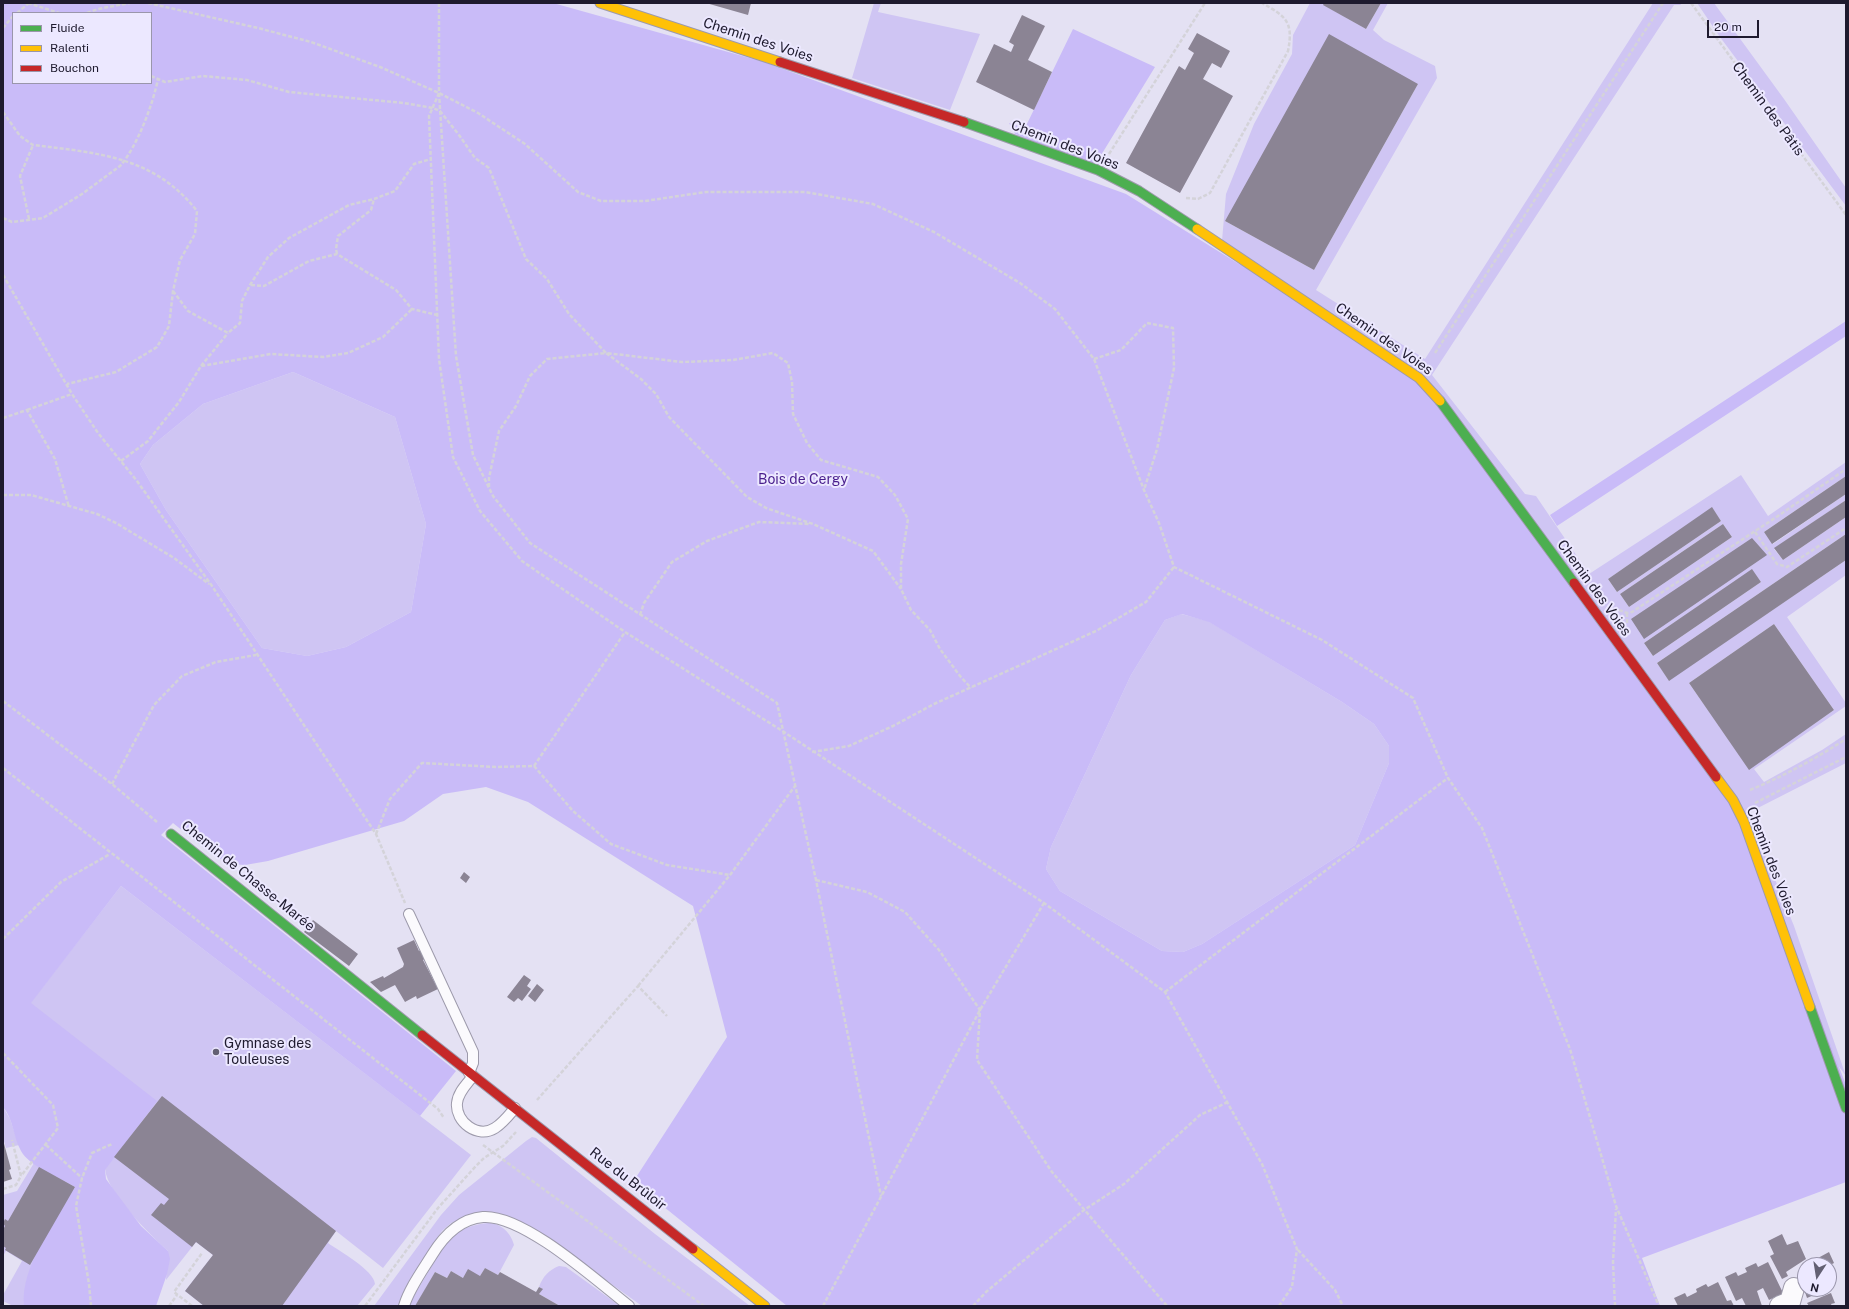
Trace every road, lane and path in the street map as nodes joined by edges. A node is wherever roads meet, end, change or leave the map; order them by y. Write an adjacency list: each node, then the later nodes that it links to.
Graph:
1 (28, 3): 10 (path); 11 (path)
2 (130, 3): 12 (path)
3 (148, 3): 17 (path)
4 (439, 3): 17 (path)
5 (600, 3): 24 (street, Chemin des Voies)
6 (1205, 3): 24 (path)
7 (1262, 3): 25 (path)
8 (1663, 3): 38 (path)
9 (1691, 3): 27 (path, Chemin des Pâtis)
10 (18, 12)
11 (56, 12)
12 (95, 12)
13 (12, 17): 14 (path)
14 (3, 28)
15 (152, 76): 16 (path)
16 (158, 79): 18 (path); 23 (path)
17 (439, 93): 18 (path); 19 (path); 39 (path)
18 (432, 108): 19 (path); 22 (path)
19 (440, 111): 37 (path); 47 (path)
20 (3, 112): 21 (path)
21 (33, 145): 23 (path); 29 (path)
22 (431, 159): 26 (path); 35 (path)
23 (126, 160): 29 (path); 33 (path)
24 (1098, 170): 73 (street, Chemin des Voies)
25 (1179, 197)
26 (374, 200): 30 (path); 32 (path)
27 (1846, 215)
28 (3, 218): 29 (path)
29 (29, 219)
30 (337, 254): 32 (path); 34 (path)
31 (3, 275): 41 (path)
32 (250, 284): 36 (path)
33 (173, 291): 36 (path); 41 (path)
34 (412, 309): 35 (path); 40 (path)
35 (438, 315): 59 (path)
36 (228, 333): 40 (path)
37 (606, 353): 47 (path); 51 (path); 56 (path)
38 (1435, 353)
39 (1094, 359): 48 (path); 48 (path)
40 (201, 366): 45 (path)
41 (67, 384): 42 (path)
42 (72, 394): 43 (path); 45 (path)
43 (27, 410): 44 (path); 50 (path)
44 (3, 418)
45 (121, 461): 55 (path)
46 (1846, 469): 53 (path)
47 (489, 488): 58 (path)
48 (1144, 490): 54 (path)
49 (3, 495): 50 (path)
50 (69, 507): 55 (path)
51 (813, 524): 56 (path); 58 (path)
52 (1846, 528): 53 (path)
53 (1755, 532): 57 (path)
54 (1174, 566): 61 (path); 69 (path)
55 (212, 586): 60 (path)
56 (901, 589): 61 (path)
57 (1615, 608)
58 (640, 615): 63 (path)
59 (625, 632): 63 (path); 67 (path)
60 (256, 654): 70 (path); 75 (path)
61 (971, 688): 65 (path)
62 (3, 701): 70 (path, Chemin de Chasse-Marée)
63 (784, 732): 65 (path); 71 (path)
64 (1846, 739): 72 (path)
65 (812, 752): 79 (path)
66 (1846, 757): 73 (path)
67 (534, 766): 75 (path); 77 (path)
68 (3, 768): 76 (path)
69 (1448, 778): 83 (path); 102 (path)
70 (112, 784): 74 (path, Chemin de Chasse-Marée)
71 (795, 786): 77 (path); 78 (path)
72 (1747, 792)
73 (1739, 812): 90 (street, Chemin des Voies)
74 (171, 834): 87 (street, Chemin de Chasse-Marée)
75 (376, 834): 80 (path)
76 (110, 854): 81 (path); 92 (path)
77 (730, 875): 82 (path)
78 (816, 880): 84 (path); 101 (path)
79 (1044, 903): 83 (path); 84 (path)
80 (409, 914): 87 (lane)
81 (3, 939)
82 (638, 986): 85 (path); 91 (path)
83 (1165, 992): 88 (path)
84 (980, 1010): 101 (path); 103 (path)
85 (667, 1016)
86 (3, 1053): 96 (path)
87 (471, 1075): 89 (street, Rue du Brûloir); 89 (lane)
88 (1228, 1102): 103 (path); 104 (path)
89 (514, 1108): 91 (street, Rue du Brûloir)
90 (1846, 1108)
91 (526, 1116): 97 (path); 115 (street, Rue du Brûloir)
92 (446, 1120)
93 (12, 1140): 98 (path)
94 (478, 1143): 97 (path)
95 (112, 1144): 99 (path)
96 (46, 1145): 98 (path); 99 (path)
97 (493, 1152): 111 (path); 114 (path)
98 (21, 1176): 100 (path)
99 (82, 1178): 108 (path)
100 (3, 1189)
101 (880, 1196): 116 (path)
102 (1616, 1206): 121 (path); 122 (path)
103 (1084, 1210): 117 (path); 118 (path)
104 (1297, 1249): 119 (path); 120 (path)
105 (202, 1253): 107 (path)
106 (1794, 1288): 123 (street)
107 (177, 1294): 109 (path); 110 (path)
108 (91, 1306)
109 (169, 1306)
110 (192, 1306)
111 (365, 1306)
112 (404, 1306): 113 (lane)
113 (629, 1306)
114 (704, 1306)
115 (765, 1306)
116 (823, 1306)
117 (973, 1306)
118 (1167, 1306)
119 (1279, 1306)
120 (1343, 1306)
121 (1615, 1306)
122 (1659, 1306)
123 (1780, 1306)

